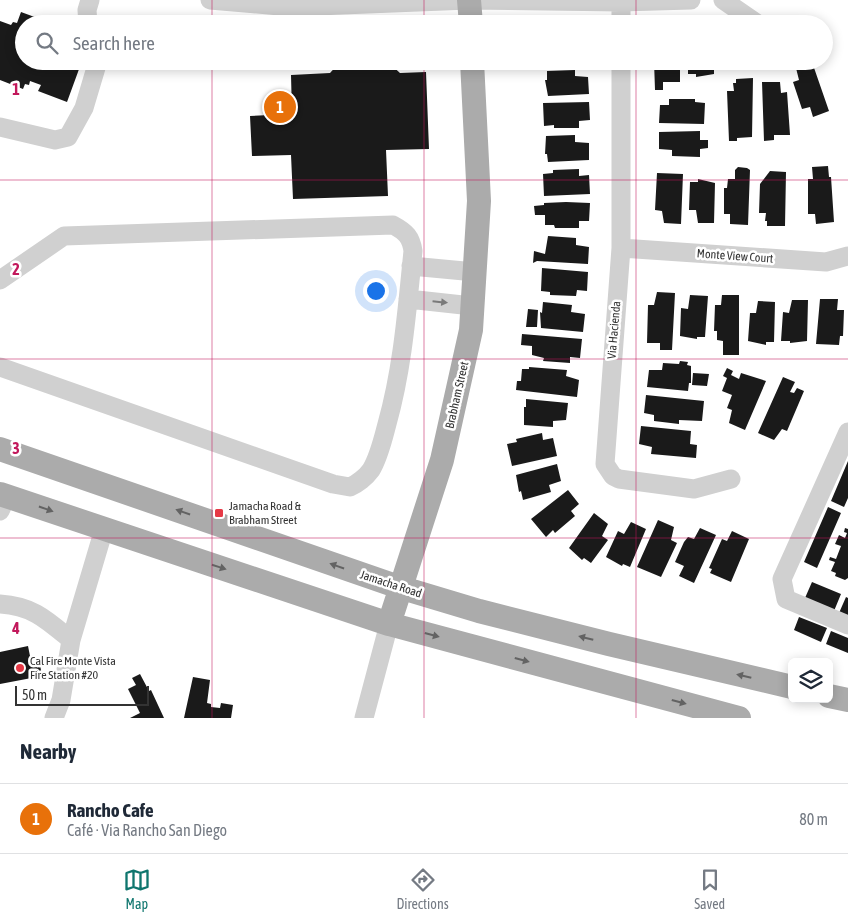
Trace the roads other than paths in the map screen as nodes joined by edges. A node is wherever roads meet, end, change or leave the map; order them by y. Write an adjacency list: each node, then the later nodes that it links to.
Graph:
1 (90, 0): 7 (street)
2 (210, 0): 3 (street)
3 (469, 0): 6 (street); 8 (main road)
4 (691, 0): 6 (street)
5 (724, 0): 10 (street)
6 (621, 1): 9 (street)
7 (87, 15)
8 (470, 15)
9 (621, 15)
10 (745, 15)
11 (95, 70): 14 (street)
12 (472, 70): 18 (main road, Brabham Street)
13 (621, 70): 15 (street, Via Hacienda)
14 (0, 127)
15 (621, 248): 16 (street, Monte View Court); 25 (street, Via Hacienda)
16 (848, 256)
17 (412, 266): 18 (street); 19 (street); 20 (street)
18 (475, 272): 21 (main road, Brabham Street)
19 (0, 280)
20 (408, 299): 21 (street, one-way to 21); 22 (street)
21 (472, 306): 28 (main road, Brabham Street)
22 (0, 367)
23 (848, 432): 31 (street)
24 (0, 449): 28 (main road, Jamacha Road, one-way to 24)
25 (730, 479)
26 (2, 500): 27 (main road, one-way to 27)
27 (104, 529): 30 (main road, one-way to 30); 32 (street)
28 (399, 587): 30 (main road, Brabham Street); 33 (main road, Jamacha Road, one-way to 28)
29 (0, 604): 32 (street)
30 (389, 624): 37 (street, Brabham Street); 38 (main road, one-way to 38)
31 (848, 625)
32 (71, 640): 36 (street)
33 (788, 686)
34 (833, 697): 35 (main road)
35 (848, 700)
36 (54, 718)
37 (364, 718)
38 (739, 718)

